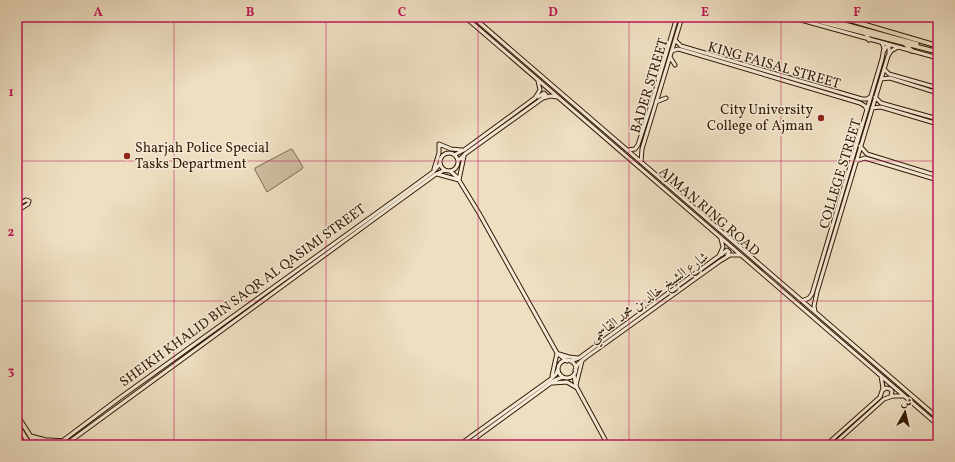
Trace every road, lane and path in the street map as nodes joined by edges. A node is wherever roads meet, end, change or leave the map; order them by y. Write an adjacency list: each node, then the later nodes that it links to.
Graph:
1 (465, 17): 33 (main road, AJMAN RING ROAD)
2 (473, 17): 52 (main road, AJMAN RING ROAD)
3 (676, 17): 49 (main road, BADER STREET)
4 (682, 17): 14 (main road, BADER STREET)
5 (790, 17): 12 (main road)
6 (802, 17): 11 (main road)
7 (818, 17): 20 (main road)
8 (839, 17): 10 (main road)
9 (851, 17): 10 (main road)
10 (866, 24): 18 (main road)
11 (832, 25): 12 (main road); 13 (main road)
12 (827, 28): 15 (main road)
13 (866, 34): 15 (main road); 17 (main road)
14 (675, 40): 21 (main road, BADER STREET); 23 (main road, KING FAISAL STREET)
15 (869, 40): 16 (main road)
16 (882, 43): 19 (main road); 24 (main road, COLLEGE STREET)
17 (906, 44): 20 (main road); 22 (main road)
18 (938, 46)
19 (898, 47): 22 (main road); 26 (main road)
20 (924, 48): 25 (main road)
21 (672, 51): 23 (main road, KING FAISAL STREET); 27 (main road, BADER STREET)
22 (912, 51): 28 (main road)
23 (696, 52): 41 (main road, KING FAISAL STREET)
24 (883, 52): 26 (main road); 37 (main road, COLLEGE STREET)
25 (938, 52)
26 (889, 54): 30 (main road, COLLEGE STREET)
27 (670, 57): 29 (main road); 44 (main road, BADER STREET)
28 (938, 58)
29 (676, 65)
30 (884, 68): 31 (main road, COLLEGE STREET); 32 (main road)
31 (881, 79): 34 (main road); 38 (main road, COLLEGE STREET)
32 (906, 79): 34 (main road); 35 (main road)
33 (538, 80): 39 (main road); 42 (main road, AJMAN RING ROAD)
34 (905, 83): 36 (main road)
35 (938, 88)
36 (938, 93)
37 (870, 97): 41 (main road, KING FAISAL STREET); 46 (main road, COLLEGE STREET)
38 (875, 97): 45 (main road, COLLEGE STREET); 47 (main road)
39 (535, 98): 43 (main road); 51 (main road)
40 (666, 98): 44 (main road)
41 (850, 98): 46 (main road, KING FAISAL STREET)
42 (560, 99): 43 (main road); 67 (main road, AJMAN RING ROAD)
43 (538, 102): 54 (main road)
44 (656, 102): 53 (main road, BADER STREET)
45 (872, 108): 48 (main road); 50 (main road, COLLEGE STREET)
46 (867, 110): 80 (main road, COLLEGE STREET)
47 (938, 119)
48 (938, 124)
49 (641, 134): 52 (main road, BADER STREET); 53 (main road)
50 (860, 146): 55 (main road); 59 (main road, COLLEGE STREET)
51 (464, 150): 56 (main road); 65 (main road)
52 (628, 150): 60 (main road, AJMAN RING ROAD)
53 (641, 153): 60 (main road, BADER STREET)
54 (465, 154): 58 (main road); 68 (main road)
55 (866, 154): 57 (main road); 66 (main road)
56 (454, 155): 58 (main road); 61 (main road)
57 (865, 158): 59 (main road); 69 (main road)
58 (458, 161): 62 (main road)
59 (856, 161): 79 (main road, COLLEGE STREET)
60 (641, 162): 70 (main road, AJMAN RING ROAD)
61 (440, 164): 63 (main road); 65 (main road, SHEIKH KHALID BIN SAQR AL QASIMI STREET)
62 (457, 167): 64 (main road); 68 (main road)
63 (445, 170): 64 (main road); 65 (main road, SHEIKH KHALID BIN SAQR AL QASIMI STREET)
64 (450, 171): 68 (main road)
65 (435, 173): 68 (main road); 73 (main road, SHEIKH KHALID BIN SAQR AL QASIMI STREET); 74 (main road, SHEIKH KHALID BIN SAQR AL QASIMI STREET)
66 (938, 176)
67 (652, 178): 70 (main road); 75 (main road, AJMAN RING ROAD)
68 (458, 180): 83 (main road)
69 (938, 180)
70 (682, 198): 81 (main road, AJMAN RING ROAD)
71 (17, 205): 72 (main road)
72 (17, 211)
73 (353, 230): 74 (main road); 87 (main road, SHEIKH KHALID BIN SAQR AL QASIMI STREET)
74 (350, 237): 90 (main road, SHEIKH KHALID BIN SAQR AL QASIMI STREET)
75 (720, 237): 76 (main road, AJMAN RING ROAD); 77 (main road, شارع الشيخ خالد بن محمد القاسمي)
76 (742, 255): 78 (main road, شارع الشيخ خالد بن محمد القاسمي); 89 (main road, AJMAN RING ROAD)
77 (719, 256): 78 (main road); 84 (main road, شارع الشيخ خالد بن محمد القاسمي)
78 (720, 261): 84 (main road, شارع الشيخ خالد بن محمد القاسمي)
79 (816, 296): 80 (main road); 82 (main road, COLLEGE STREET)
80 (809, 298): 81 (main road)
81 (802, 301): 82 (main road, AJMAN RING ROAD)
82 (816, 312): 99 (main road, AJMAN RING ROAD)
83 (557, 353): 84 (main road); 85 (main road); 86 (main road); 92 (main road)
84 (581, 359): 85 (main road, شارع الشيخ خالد بن محمد القاسمي); 88 (main road, شارع الشيخ خالد بن محمد القاسمي); 94 (main road)
85 (568, 361): 86 (main road); 88 (main road)
86 (559, 367): 91 (main road); 92 (main road)
87 (161, 370): 90 (main road); 104 (main road, SHEIKH KHALID BIN SAQR AL QASIMI STREET)
88 (575, 372): 91 (main road); 94 (main road)
89 (880, 375): 95 (main road); 97 (main road, AJMAN RING ROAD)
90 (158, 377): 109 (main road, SHEIKH KHALID BIN SAQR AL QASIMI STREET)
91 (565, 378): 93 (main road); 94 (main road)
92 (551, 379): 110 (main road)
93 (552, 383): 94 (main road); 111 (main road)
94 (577, 388): 112 (main road)
95 (883, 390): 96 (main road); 113 (main road)
96 (891, 396): 97 (main road); 114 (main road)
97 (906, 397): 101 (main road, AJMAN RING ROAD)
98 (17, 415): 102 (main road)
99 (938, 418)
100 (17, 424): 103 (main road)
101 (938, 425)
102 (30, 436): 104 (main road); 107 (main road)
103 (27, 440): 105 (main road); 106 (main road)
104 (62, 441): 108 (main road, SHEIKH KHALID BIN SAQR AL QASIMI STREET)
105 (27, 445)
106 (30, 445)
107 (36, 445)
108 (57, 445)
109 (65, 445)
110 (459, 445)
111 (466, 445)
112 (608, 445)
113 (826, 445)
114 (833, 445)

